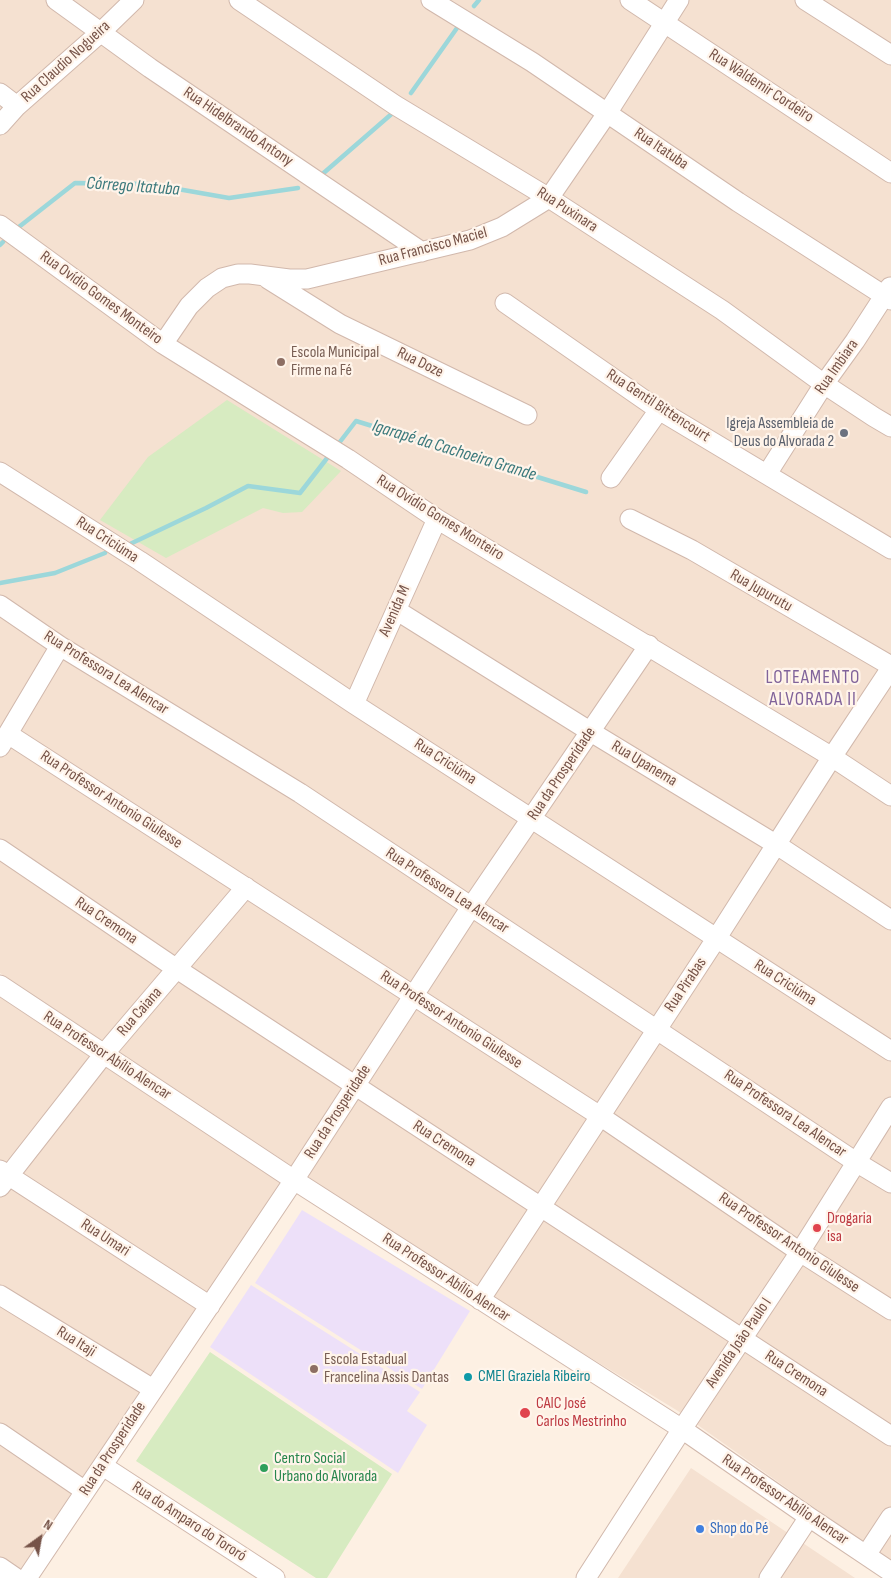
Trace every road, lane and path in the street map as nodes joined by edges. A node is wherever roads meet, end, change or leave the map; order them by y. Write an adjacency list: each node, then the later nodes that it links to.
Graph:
1 (56, 0): 9 (street, Rua Hidelbrando Antony)
2 (134, 0): 9 (street, Rua Claudio Nogueira)
3 (239, 0): 16 (street, Rua Puxinara)
4 (431, 0): 13 (street, Rua Itatuba)
5 (630, 0): 8 (street, Rua Waldemir Cordeiro)
6 (680, 0): 8 (street, Rua Francisco Maciel)
7 (805, 0): 10 (street)
8 (665, 24): 13 (street, Rua Francisco Maciel); 15 (street, Rua Waldemir Cordeiro)
9 (101, 32): 12 (street, Rua Claudio Nogueira); 18 (street, Rua Hidelbrando Antony)
10 (891, 55)
11 (0, 93): 12 (street)
12 (17, 106): 14 (street, Rua Claudio Nogueira)
13 (608, 112): 16 (street, Rua Francisco Maciel); 20 (street, Rua Itatuba)
14 (0, 125)
15 (891, 173)
16 (549, 198): 18 (street, Rua Francisco Maciel); 23 (street, Rua Puxinara)
17 (0, 225): 22 (street, Rua Ovídio Gomes Monteiro)
18 (422, 252): 19 (street, Rua Francisco Maciel)
19 (265, 276): 22 (street, Rua Francisco Maciel); 25 (street, Rua Doze)
20 (889, 294): 23 (street, Rua Imbiara)
21 (505, 304): 24 (street, Rua Gentil Bittencourt)
22 (163, 344): 30 (street, Rua Ovídio Gomes Monteiro)
23 (824, 384): 26 (street, Rua Puxinara); 28 (street, Rua Imbiara)
24 (659, 410): 28 (street, Rua Gentil Bittencourt); 29 (street)
25 (527, 415)
26 (891, 427)
27 (0, 472): 38 (street, Rua Criciúma)
28 (767, 474): 32 (street, Rua Gentil Bittencourt)
29 (612, 478)
30 (437, 519): 34 (street, Avenida M); 35 (street, Rua Ovídio Gomes Monteiro)
31 (630, 519): 37 (street, Rua Jupurutu)
32 (891, 549)
33 (0, 605): 36 (street, Rua Professora Lea Alencar)
34 (396, 610): 38 (street, Avenida M); 39 (street, Rua Upanema)
35 (649, 645): 39 (street, Rua da Prosperidade); 41 (street, Rua Ovídio Gomes Monteiro)
36 (60, 646): 40 (street); 47 (street, Rua Professora Lea Alencar)
37 (891, 667): 41 (street, Rua Pirabas)
38 (354, 704): 43 (street, Rua Criciúma)
39 (591, 732): 43 (street, Rua da Prosperidade); 44 (street, Rua Upanema)
40 (4, 740): 46 (street, Rua Professor Antonio Giulesse)
41 (832, 757): 42 (street, Rua Ovídio Gomes Monteiro); 44 (street, Rua Pirabas)
42 (891, 796)
43 (532, 818): 47 (street, Rua da Prosperidade); 49 (street, Rua Criciúma)
44 (777, 845): 48 (street, Rua Upanema); 49 (street, Rua Pirabas)
45 (0, 849): 50 (street, Rua Cremona)
46 (246, 887): 50 (street, Rua Caiana); 52 (street, Rua Professor Antonio Giulesse)
47 (471, 907): 52 (street, Rua da Prosperidade); 53 (street, Rua Professora Lea Alencar)
48 (891, 920)
49 (716, 939): 53 (street, Rua Pirabas); 54 (street, Rua Criciúma)
50 (177, 970): 55 (street, Rua Caiana); 56 (street, Rua Cremona)
51 (0, 985): 55 (street, Rua Professor Abílio Alencar)
52 (414, 996): 56 (street, Rua da Prosperidade); 58 (street, Rua Professor Antonio Giulesse)
53 (657, 1028): 58 (street, Rua Pirabas); 59 (street, Rua Professora Lea Alencar)
54 (891, 1051)
55 (104, 1054): 60 (street, Rua Caiana); 61 (street, Rua Professor Abílio Alencar)
56 (355, 1086): 61 (street, Rua da Prosperidade); 63 (street, Rua Cremona)
57 (891, 1107): 59 (street, Avenida João Paulo I)
58 (600, 1116): 63 (street, Rua Pirabas); 64 (street, Rua Professor Antonio Giulesse)
59 (856, 1162): 62 (street, Rua Professora Lea Alencar); 64 (street, Avenida João Paulo I)
60 (3, 1177): 67 (street, Rua Umari)
61 (294, 1180): 66 (street, Rua Professor Abílio Alencar); 67 (street, Rua da Prosperidade)
62 (891, 1183)
63 (541, 1207): 66 (street, Rua Pirabas); 69 (street, Rua Cremona)
64 (800, 1252): 68 (street, Rua Professor Antonio Giulesse); 69 (street, Avenida João Paulo I)
65 (0, 1295): 70 (street, Rua Itaji)
66 (480, 1300): 71 (street, Rua Professor Abílio Alencar)
67 (210, 1306): 70 (street, Rua da Prosperidade)
68 (891, 1310)
69 (742, 1339): 71 (street, Avenida João Paulo I); 73 (street, Rua Cremona)
70 (153, 1389): 74 (street, Rua da Prosperidade)
71 (682, 1429): 77 (street, Rua Professor Abílio Alencar); 84 (street, Avenida João Paulo I)
72 (0, 1433): 75 (street)
73 (891, 1436)
74 (103, 1466): 75 (street, Rua da Prosperidade); 83 (street, Rua do Amparo do Tororó)
75 (86, 1491): 82 (street, Rua da Prosperidade)
76 (891, 1516): 78 (street)
77 (809, 1517): 78 (street, Rua Professor Abílio Alencar); 85 (street)
78 (866, 1555): 80 (street, Rua Professor Abílio Alencar)
79 (0, 1568): 81 (street)
80 (891, 1572)
81 (16, 1578)
82 (27, 1578)
83 (275, 1578)
84 (586, 1578)
85 (769, 1578)

